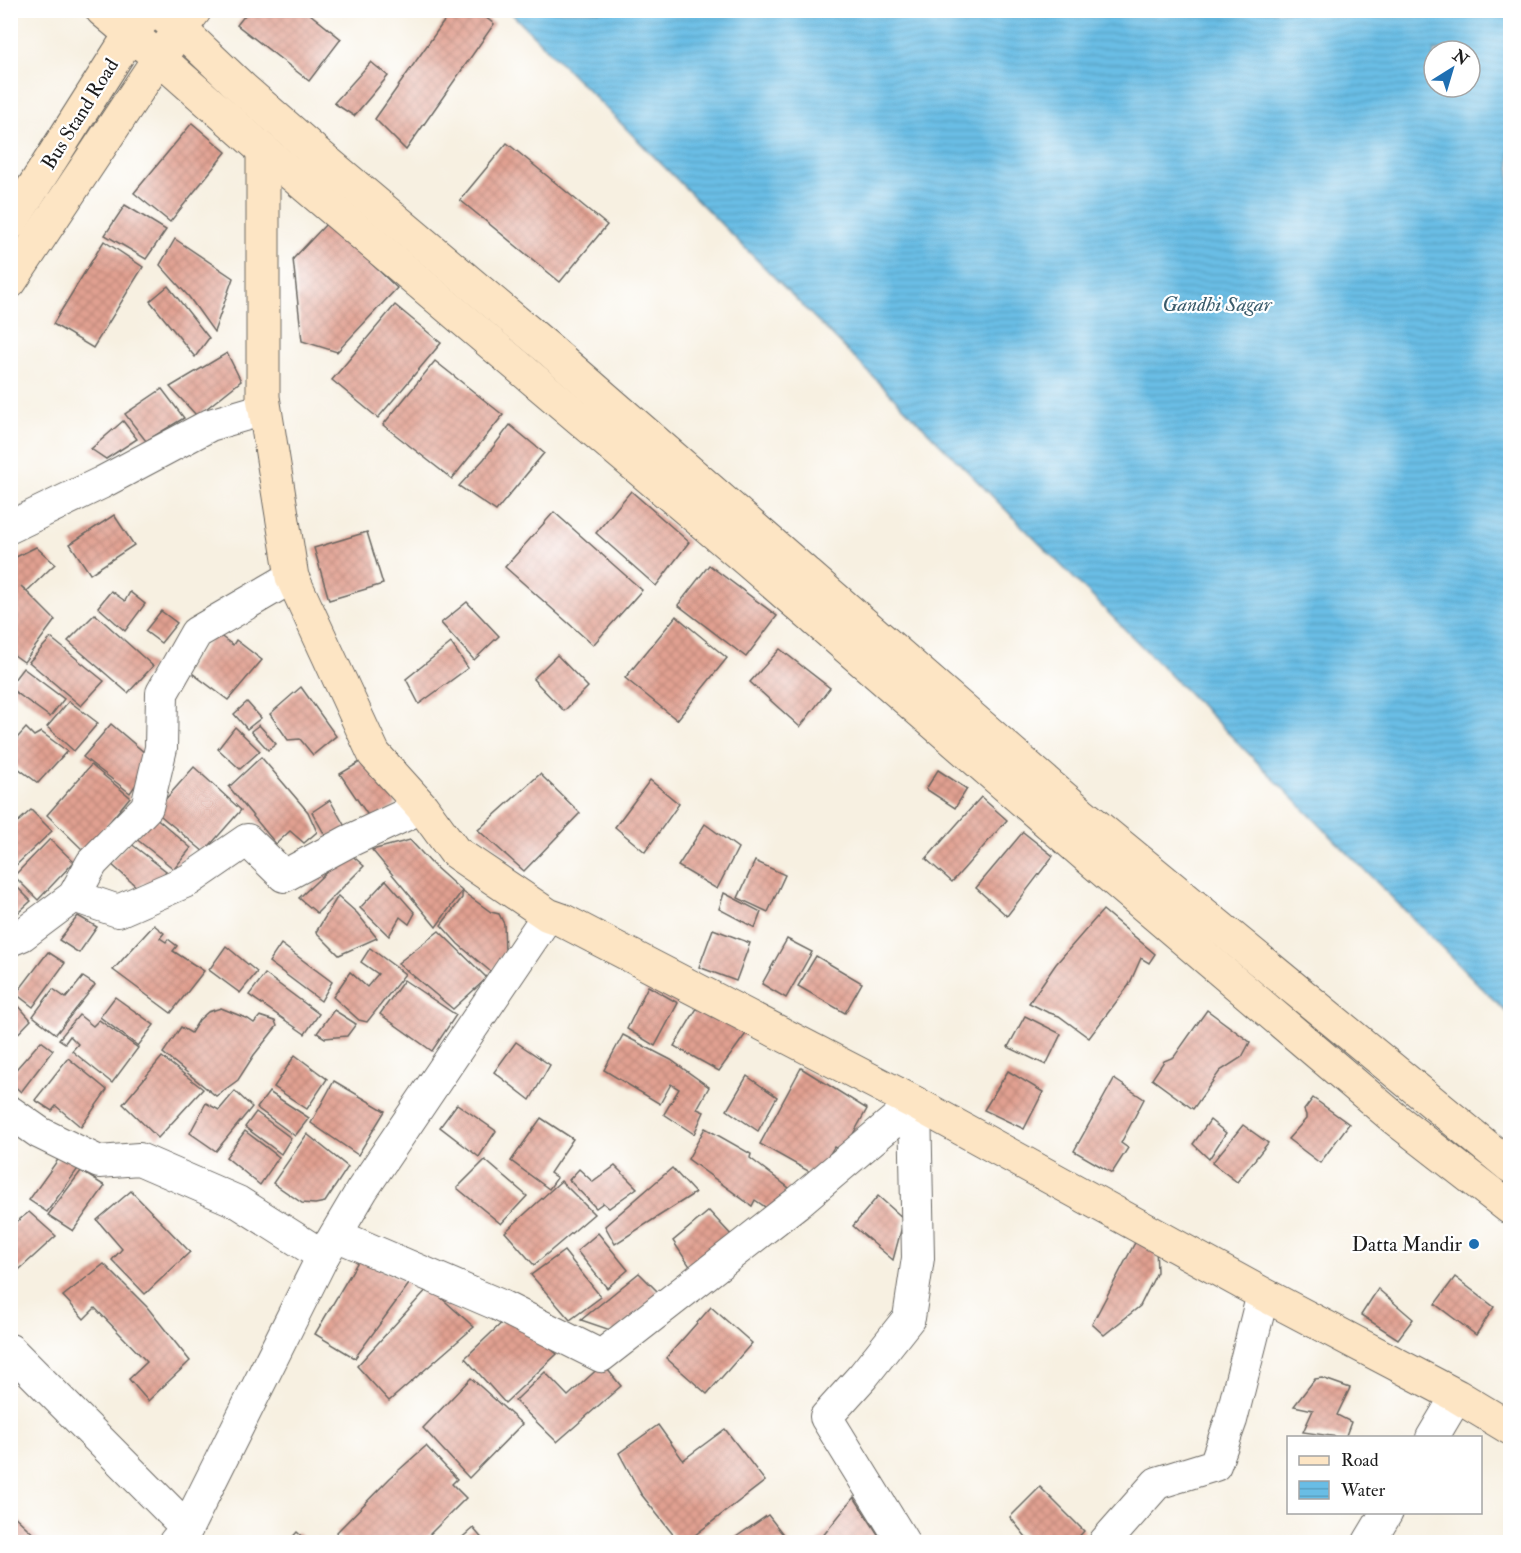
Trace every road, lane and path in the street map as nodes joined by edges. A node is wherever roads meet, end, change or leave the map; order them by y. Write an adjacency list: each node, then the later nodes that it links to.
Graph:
1 (102, 10): 3 (street)
2 (177, 17): 4 (street); 17 (street)
3 (140, 23): 4 (street); 6 (street, Bus Stand Road)
4 (159, 58): 5 (street); 7 (street)
5 (263, 150): 8 (street); 18 (street)
6 (10, 224)
7 (10, 282)
8 (264, 409): 9 (street); 10 (street)
9 (10, 527)
10 (292, 577): 11 (street); 12 (street)
11 (422, 807): 12 (street); 13 (street)
12 (74, 896): 14 (street)
13 (548, 915): 15 (street); 19 (street)
14 (10, 940)
15 (915, 1103): 19 (street); 20 (street); 27 (street)
16 (10, 1112): 19 (street)
17 (1510, 1166)
18 (1510, 1208)
19 (329, 1245): 26 (street)
20 (1263, 1294): 22 (street); 28 (street)
21 (10, 1350): 26 (street)
22 (1457, 1396): 23 (street); 24 (street)
23 (1510, 1428)
24 (1433, 1436)
25 (1386, 1514): 29 (street)
26 (181, 1535)
27 (903, 1542)
28 (1105, 1542)
29 (1369, 1542)

